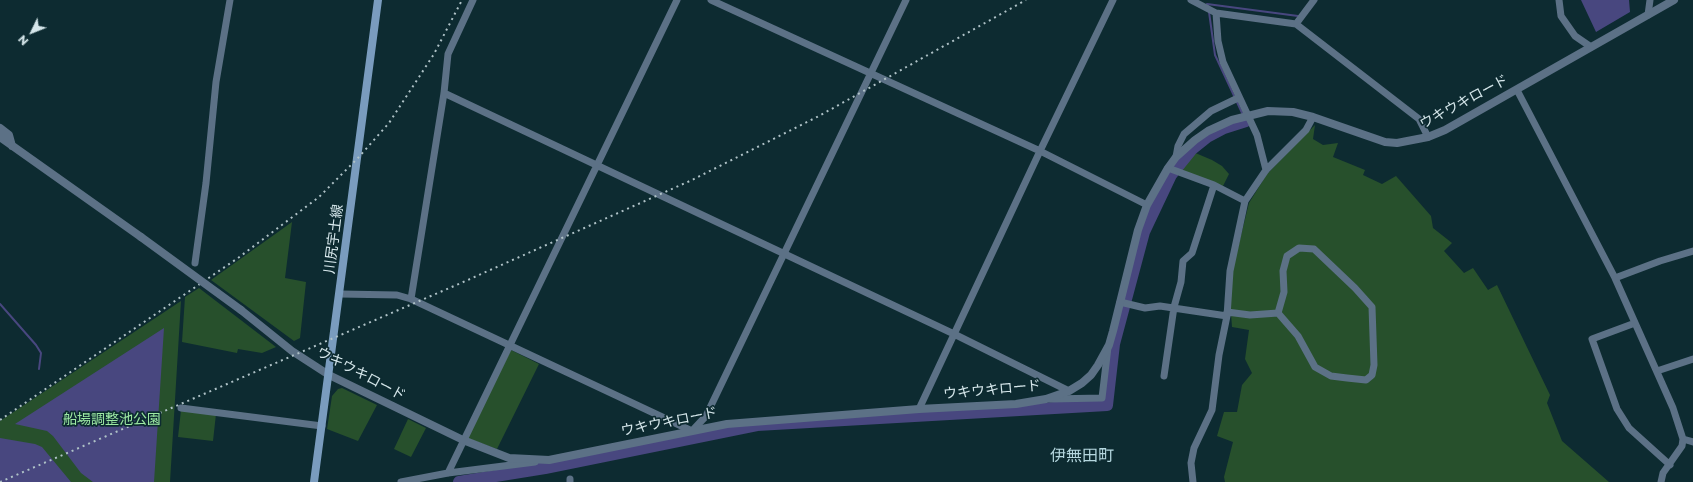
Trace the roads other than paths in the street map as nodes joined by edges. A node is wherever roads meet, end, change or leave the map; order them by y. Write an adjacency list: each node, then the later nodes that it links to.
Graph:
1 (230, 0): 37 (street)
2 (378, 0): 39 (main road, 川尻宇土線)
3 (473, 0): 19 (street)
4 (677, 0): 29 (street)
5 (712, 0): 17 (street)
6 (906, 0): 17 (street)
7 (1113, 0): 27 (street)
8 (1191, 0): 13 (street)
9 (1314, 0): 15 (street)
10 (1559, 0): 16 (street)
11 (1650, 0): 14 (street)
12 (1674, 0): 14 (street, ウキウキロード)
13 (1216, 13): 15 (street); 20 (street)
14 (1648, 15): 16 (street, ウキウキロード)
15 (1296, 24): 25 (street)
16 (1590, 47): 18 (street, ウキウキロード)
17 (872, 73): 27 (street); 36 (street)
18 (1516, 90): 25 (street, ウキウキロード); 38 (street)
19 (444, 93): 29 (street); 40 (street)
20 (1238, 98): 21 (street); 28 (street)
21 (1248, 115): 22 (street, ウキウキロード); 28 (street, ウキウキロード); 31 (street)
22 (1313, 117): 25 (street, ウキウキロード); 31 (street)
23 (0, 128): 26 (street)
24 (0, 137): 26 (street, ウキウキロード)
25 (1428, 138)
26 (12, 146): 51 (street, ウキウキロード, bridge)
27 (1040, 151): 34 (street); 46 (street)
28 (1176, 157): 30 (street, ウキウキロード)
29 (596, 166): 36 (street); 48 (street)
30 (1168, 168): 32 (street); 34 (street, ウキウキロード)
31 (1266, 170): 33 (street)
32 (1214, 185): 33 (street); 42 (street)
33 (1246, 201): 44 (street)
34 (1147, 205): 41 (street, ウキウキロード)
35 (1693, 251): 38 (street)
36 (785, 255): 46 (street); 58 (street)
37 (195, 263)
38 (1615, 278): 45 (street)
39 (340, 294): 40 (street); 51 (main road, 川尻宇土線)
40 (411, 299): 48 (street)
41 (1120, 302): 42 (street); 47 (street, ウキウキロード)
42 (1174, 307): 44 (street); 52 (street)
43 (1278, 313): 43 (street); 44 (street)
44 (1227, 314): 67 (street)
45 (1636, 323): 50 (street); 63 (street)
46 (954, 334): 53 (street); 56 (street)
47 (1108, 345): 53 (street, ウキウキロード); 54 (street)
48 (510, 347): 58 (street); 60 (street)
49 (1693, 359): 50 (street)
50 (1657, 371): 59 (street)
51 (330, 375): 57 (main road, 川尻宇土線); 60 (street, ウキウキロード)
52 (1164, 376)
53 (1069, 391): 54 (street, ウキウキロード)
54 (1046, 400): 56 (street, ウキウキロード)
55 (181, 408): 57 (street)
56 (919, 409): 58 (street, ウキウキロード)
57 (322, 426): 65 (main road, 川尻宇土線)
58 (692, 431): 62 (street, ウキウキロード)
59 (1683, 439): 61 (street); 63 (street)
60 (463, 440): 62 (street, ウキウキロード); 64 (street)
61 (1693, 442)
62 (549, 460): 64 (street)
63 (1670, 464): 68 (street)
64 (448, 473): 66 (street)
65 (314, 482)
66 (401, 482)
67 (1193, 482)
68 (1661, 482)

